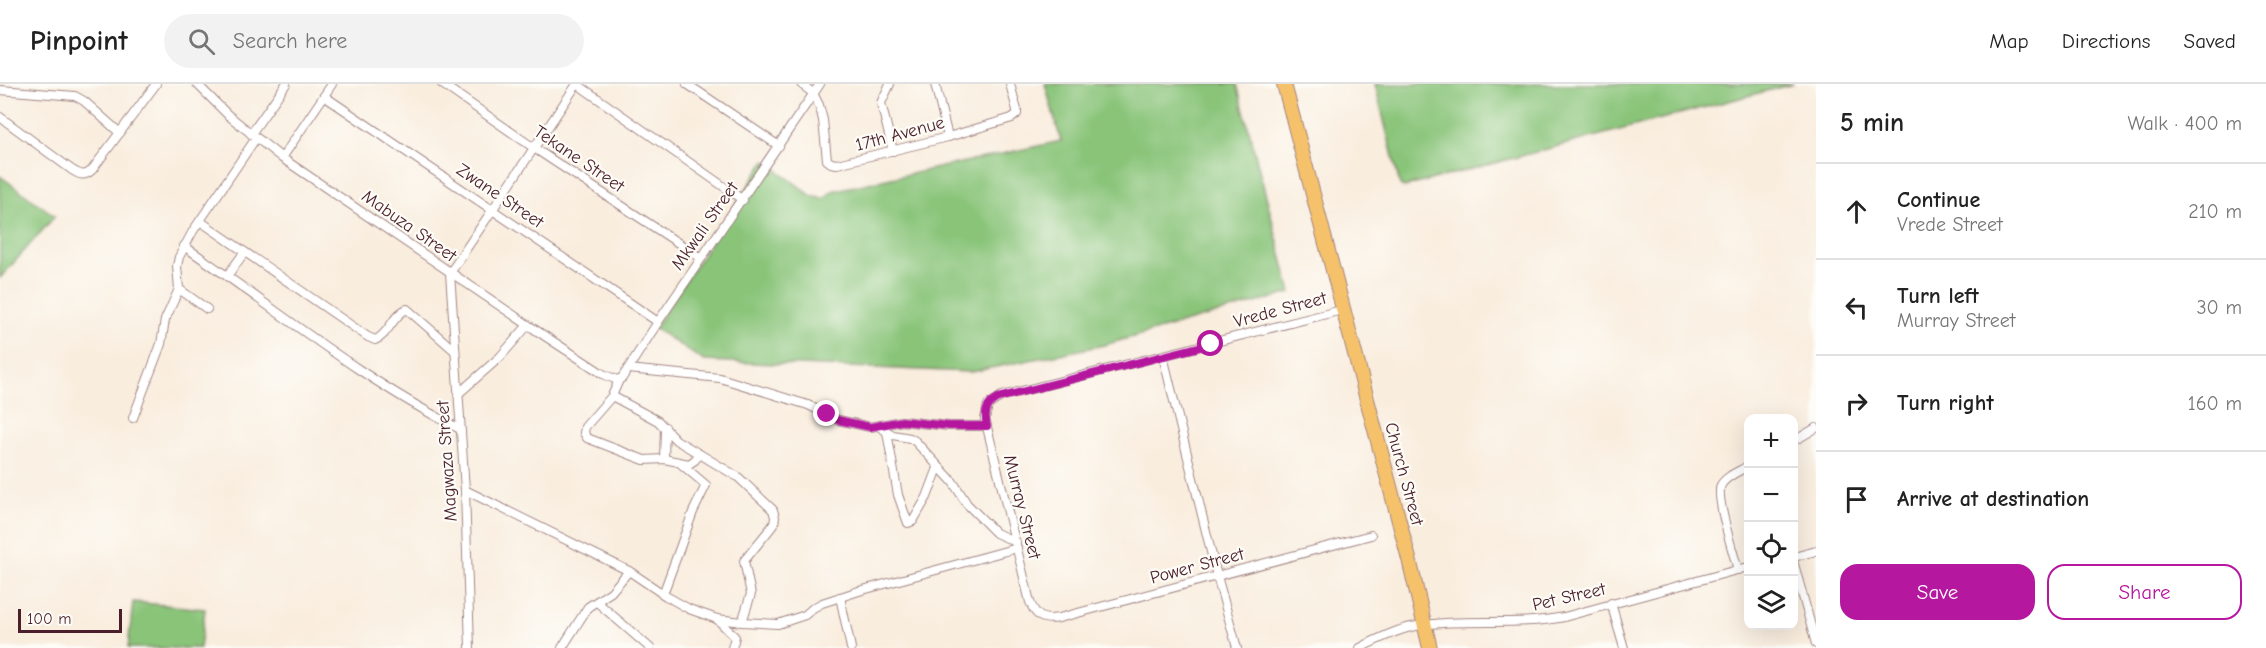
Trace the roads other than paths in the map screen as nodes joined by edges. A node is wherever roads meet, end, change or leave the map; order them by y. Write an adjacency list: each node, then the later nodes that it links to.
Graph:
1 (197, 84): 19 (street, Mabuza Street)
2 (286, 84): 19 (street)
3 (332, 84): 16 (street)
4 (442, 84): 22 (street, Tekane Street)
5 (577, 84): 22 (street); 25 (street)
6 (687, 84): 21 (street)
7 (801, 84): 15 (street)
8 (820, 84): 15 (street, Mkwali Street)
9 (890, 84): 23 (street)
10 (935, 84): 20 (street)
11 (1010, 84): 20 (street, 17th Avenue)
12 (1284, 84): 35 (highway, Church Street)
13 (152, 86): 18 (street)
14 (0, 90): 18 (street)
15 (813, 93): 21 (street, Mkwali Street); 23 (street, 17th Avenue)
16 (324, 96): 24 (street); 26 (street, Zwane Street)
17 (0, 117): 18 (street)
18 (120, 133)
19 (253, 136): 24 (street, Mabuza Street); 27 (street)
20 (948, 137): 23 (street, 17th Avenue)
21 (778, 146): 25 (street, Mkwali Street)
22 (534, 148): 26 (street); 30 (street, Tekane Street)
23 (893, 151)
24 (282, 158): 31 (street, Mabuza Street)
25 (743, 200): 30 (street, Mkwali Street)
26 (492, 208): 31 (street); 36 (street, Zwane Street)
27 (200, 221): 28 (street); 29 (street)
28 (184, 246): 32 (street); 33 (street)
29 (244, 253): 32 (street); 38 (street)
30 (701, 258): 36 (street, Mkwali Street)
31 (450, 273): 37 (street, Mabuza Street); 38 (street, Magwaza Street)
32 (228, 276): 50 (street)
33 (179, 289): 34 (street); 45 (street)
34 (207, 309)
35 (1342, 310): 39 (street, Vrede Street); 75 (highway, Church Street)
36 (658, 322): 40 (street, Mkwali Street)
37 (528, 325): 41 (street, Mabuza Street); 42 (street)
38 (455, 351): 42 (street, Magwaza Street)
39 (1163, 356): 44 (street, Vrede Street); 66 (street)
40 (628, 369): 41 (street, Mkwali Street); 46 (street)
41 (617, 380): 43 (street, Mkwali Street)
42 (458, 394): 50 (street, Magwaza Street)
43 (612, 396): 48 (street); 54 (street, Mkwali Street)
44 (987, 409): 47 (street, Murray Street)
45 (133, 418)
46 (878, 426): 47 (street); 51 (street)
47 (987, 426): 60 (street, Murray Street)
48 (665, 427): 53 (street); 54 (street)
49 (1816, 428): 52 (street)
50 (460, 429): 58 (street, Magwaza Street)
51 (887, 432): 56 (street); 56 (street)
52 (1798, 439)
53 (699, 454): 55 (street); 74 (street)
54 (664, 459): 55 (street)
55 (678, 462): 68 (street)
56 (938, 468): 60 (street)
57 (1746, 468): 65 (street)
58 (465, 490): 64 (street); 78 (street, Magwaza Street)
59 (1371, 535): 66 (street, Power Street)
60 (1016, 545): 69 (street); 72 (street, Murray Street)
61 (1816, 551): 62 (street)
62 (1798, 556)
63 (1744, 568): 65 (street, Pet Street)
64 (629, 570): 68 (street); 70 (street)
65 (1738, 570): 71 (street, Pet Street)
66 (1217, 576): 72 (street, Power Street); 82 (street)
67 (1797, 576): 76 (street)
68 (663, 594): 73 (street)
69 (840, 597): 74 (street); 81 (street)
70 (597, 602): 79 (street); 80 (street)
71 (1611, 603): 75 (street, Pet Street); 85 (street)
72 (1034, 611)
73 (717, 619): 74 (street); 77 (street)
74 (742, 622)
75 (1424, 626): 83 (street, Pet Street); 84 (highway, Church Street)
76 (1816, 644)
77 (735, 647)
78 (470, 648)
79 (562, 648)
80 (650, 648)
81 (851, 648)
82 (1237, 648)
83 (1360, 648)
84 (1430, 648)
85 (1624, 648)

